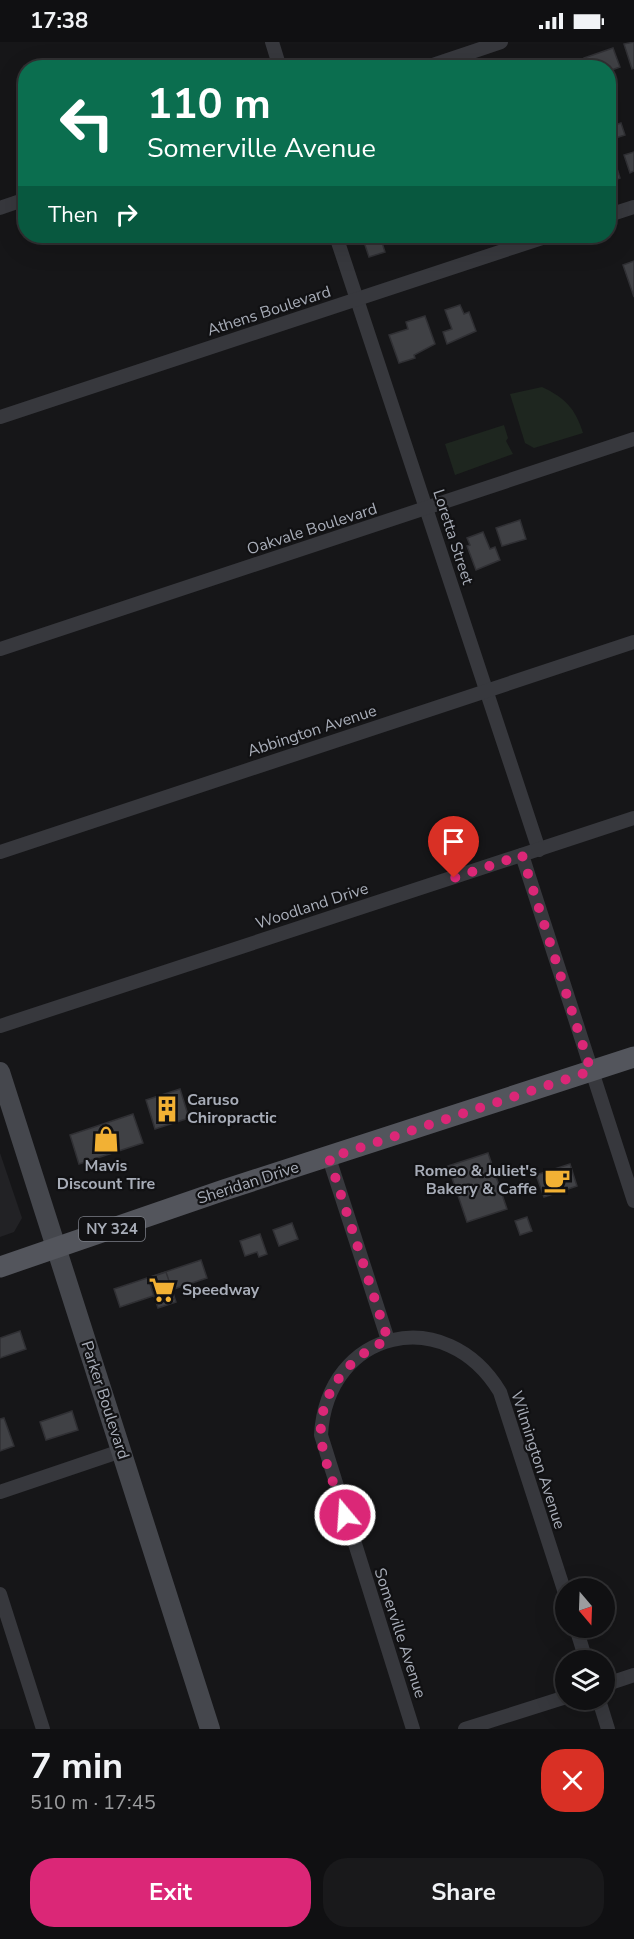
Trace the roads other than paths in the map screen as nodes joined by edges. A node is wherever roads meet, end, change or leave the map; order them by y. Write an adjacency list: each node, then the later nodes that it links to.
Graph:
1 (272, 42): 3 (street)
2 (501, 42): 4 (street)
3 (278, 60)
4 (448, 60)
5 (18, 202): 7 (street)
6 (634, 207): 8 (street)
7 (0, 208)
8 (616, 213)
9 (338, 243): 11 (street, Loretta Street)
10 (527, 243): 11 (street, Athens Boulevard)
11 (357, 299): 12 (street, Athens Boulevard); 14 (street, Loretta Street)
12 (0, 417)
13 (634, 439): 14 (street, Oakvale Boulevard)
14 (426, 508): 16 (street, Oakvale Boulevard); 17 (street, Loretta Street)
15 (634, 642): 17 (street, Abbington Avenue)
16 (0, 650)
17 (487, 691): 19 (street, Loretta Street); 20 (street, Abbington Avenue)
18 (634, 818): 19 (street, Woodland Drive)
19 (539, 849): 21 (street, Woodland Drive)
20 (0, 852)
21 (522, 855): 22 (street, Woodland Drive); 24 (street)
22 (0, 1026)
23 (634, 1057): 24 (main road, Sheridan Drive / NY 324)
24 (591, 1071): 26 (main road, Sheridan Drive / NY 324); 27 (street)
25 (0, 1072): 28 (street, Parker Boulevard)
26 (329, 1158): 28 (main road, Sheridan Drive / NY 324); 30 (street)
27 (634, 1201)
28 (56, 1248): 29 (main road, Sheridan Drive / NY 324); 31 (street, Parker Boulevard)
29 (0, 1267)
30 (388, 1340): 33 (street, Wilmington Avenue); 41 (street, Somerville Avenue)
31 (121, 1451): 32 (street); 40 (street, Parker Boulevard)
32 (0, 1492)
33 (560, 1578)
34 (0, 1594): 39 (street)
35 (634, 1675): 36 (street)
36 (615, 1681)
37 (555, 1700): 42 (street)
38 (602, 1710): 43 (street)
39 (42, 1729)
40 (210, 1729)
41 (413, 1729)
42 (465, 1729)
43 (608, 1729)

